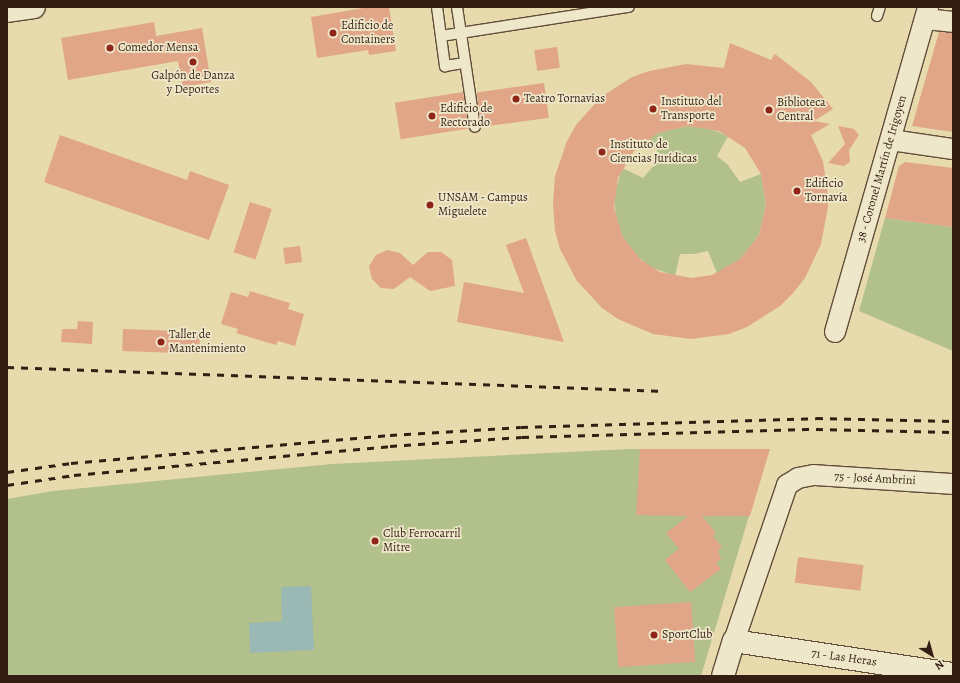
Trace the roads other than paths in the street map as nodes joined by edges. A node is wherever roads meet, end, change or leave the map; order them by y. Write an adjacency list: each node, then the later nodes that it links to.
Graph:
1 (34, 7): 5 (street)
2 (437, 7): 9 (lane)
3 (457, 7): 8 (lane)
4 (629, 7): 8 (lane)
5 (10, 11)
6 (927, 13): 7 (street); 12 (street, 38 - Coronel Martín de Irigoyen)
7 (953, 22)
8 (460, 33): 9 (lane); 10 (lane)
9 (441, 36): 10 (lane)
10 (465, 63): 11 (lane)
11 (475, 127)
12 (891, 140): 13 (street); 14 (street, 38 - Coronel Martín de Irigoyen)
13 (953, 149)
14 (835, 332)
15 (953, 484): 16 (street, 75 - José Ambrini)
16 (734, 641): 17 (street, 71 - Las Heras); 18 (street)
17 (953, 674)
18 (723, 676)

